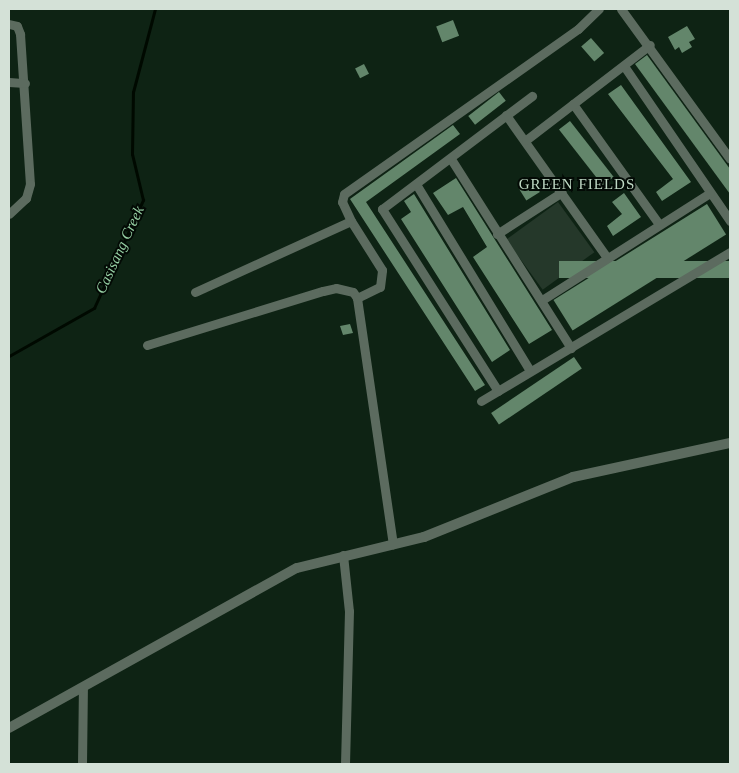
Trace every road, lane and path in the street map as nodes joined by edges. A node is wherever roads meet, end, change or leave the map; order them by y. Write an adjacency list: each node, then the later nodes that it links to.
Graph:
1 (599, 9): 18 (street)
2 (621, 9): 4 (street)
3 (9, 24): 7 (street)
4 (650, 45): 5 (street); 13 (street)
5 (624, 66): 9 (street); 16 (street)
6 (9, 82): 7 (street)
7 (25, 83): 17 (street)
8 (532, 96): 10 (street)
9 (573, 104): 11 (street); 20 (street)
10 (506, 115): 11 (street); 12 (street)
11 (526, 140): 15 (street)
12 (451, 159): 14 (street); 21 (street)
13 (730, 159)
14 (416, 184): 29 (street); 30 (street)
15 (562, 192): 21 (street); 23 (street)
16 (710, 193): 19 (street); 20 (street)
17 (9, 214)
18 (351, 221): 24 (street); 25 (street)
19 (730, 221)
20 (659, 224): 23 (street)
21 (497, 234): 26 (street)
22 (730, 252): 28 (street)
23 (606, 256): 26 (street)
24 (195, 292)
25 (358, 298): 27 (street); 33 (street)
26 (542, 300): 28 (street)
27 (147, 345)
28 (571, 348): 29 (street)
29 (530, 371): 30 (street)
30 (498, 390): 31 (street)
31 (481, 401)
32 (730, 443): 33 (street)
33 (393, 544): 34 (street)
34 (343, 555): 35 (street); 38 (street)
35 (83, 687): 36 (street); 37 (street)
36 (9, 728)
37 (82, 764)
38 (345, 764)

